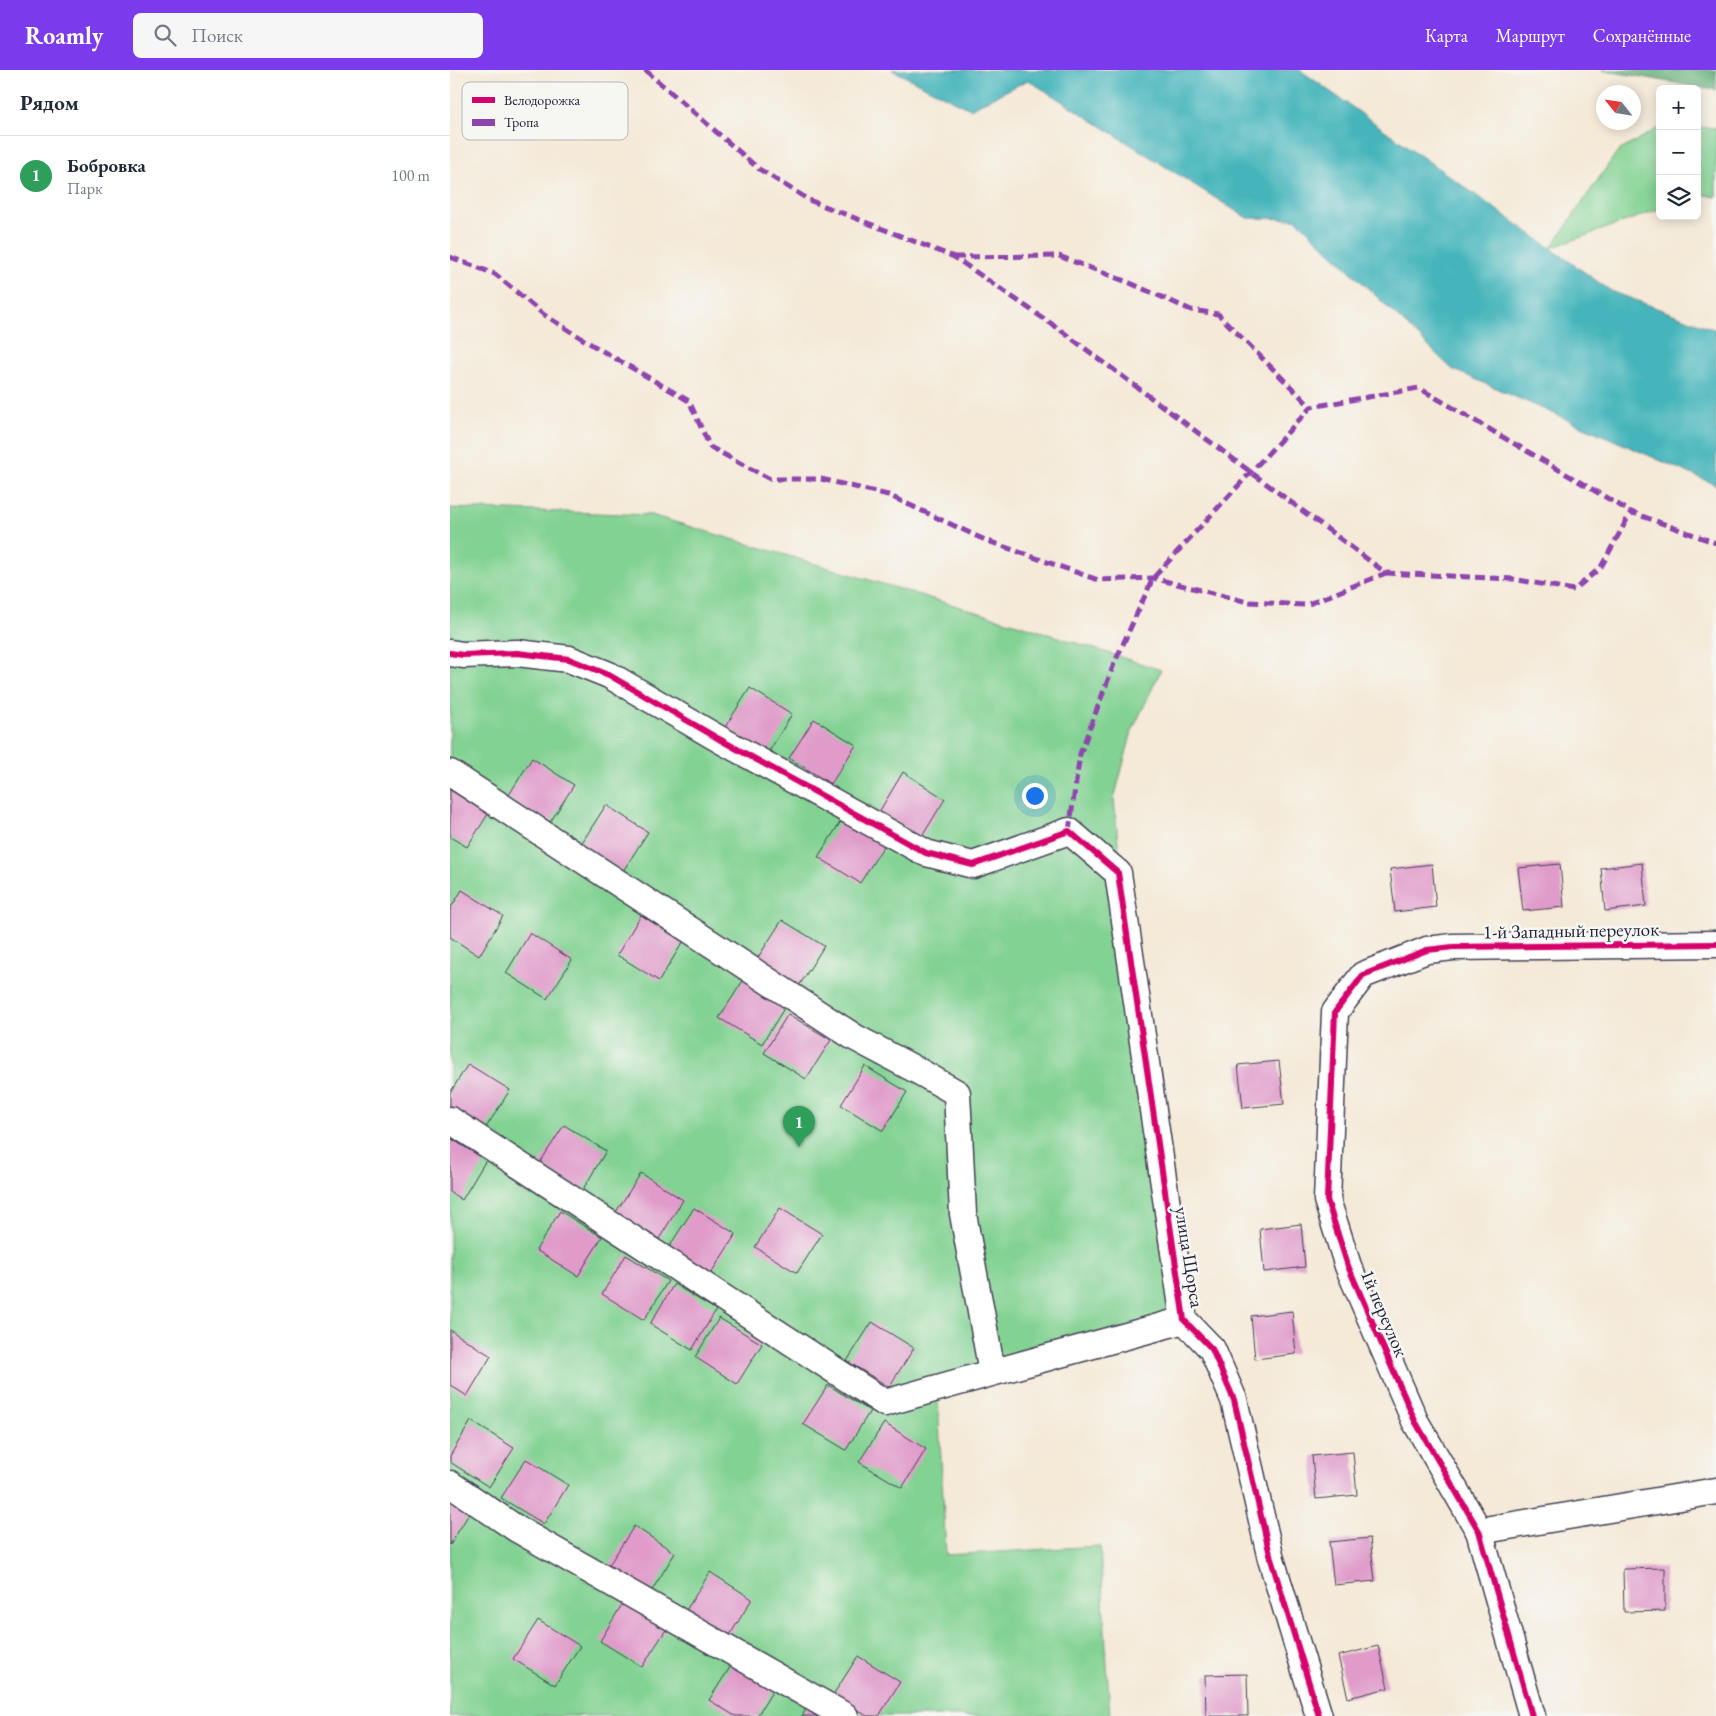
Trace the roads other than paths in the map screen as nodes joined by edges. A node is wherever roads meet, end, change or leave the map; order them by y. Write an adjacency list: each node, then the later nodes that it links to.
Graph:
1 (450, 653): 6 (street, улица Щорса)
2 (450, 773): 7 (street)
3 (1716, 944): 4 (street, 1-й Западный переулок)
4 (1427, 950): 10 (street, 1й переулок)
5 (450, 1120): 7 (street)
6 (1184, 1320): 7 (street); 12 (street, улица Щорса)
7 (992, 1372)
8 (450, 1484): 11 (street)
9 (1716, 1491): 10 (street)
10 (1479, 1531): 13 (street, 1й переулок)
11 (845, 1716)
12 (1319, 1716)
13 (1532, 1716)

